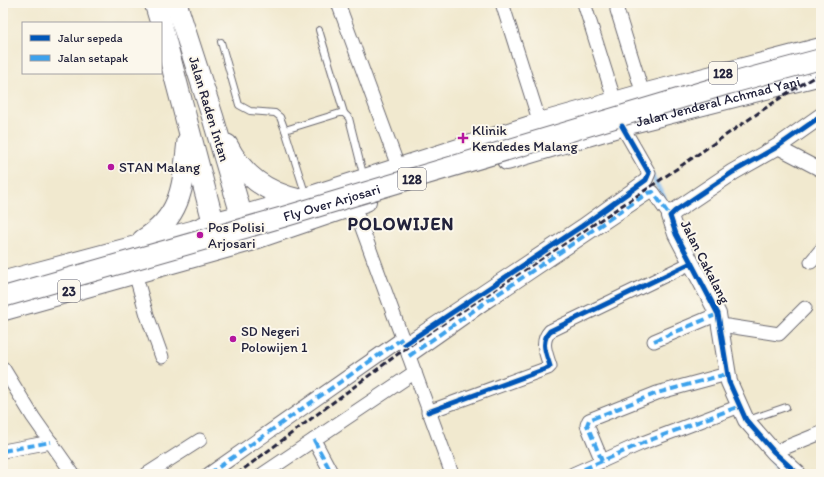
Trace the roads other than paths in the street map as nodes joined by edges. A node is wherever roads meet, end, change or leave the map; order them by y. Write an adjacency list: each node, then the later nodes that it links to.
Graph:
1 (155, 3): 7 (highway, Jalan Raden Intan)
2 (176, 3): 17 (highway, Jalan Raden Intan)
3 (338, 3): 24 (street)
4 (502, 3): 19 (street)
5 (584, 3): 14 (street)
6 (619, 3): 14 (street)
7 (160, 22)
8 (162, 28): 21 (highway, Jalan Raden Intan)
9 (319, 30): 15 (lane)
10 (221, 42): 22 (lane)
11 (821, 48): 14 (main road, Jalan Jenderal Achmad Yani / 128)
12 (821, 59): 40 (main road, Fly Over Arjosari / 128, bridge)
13 (821, 75): 18 (main road, Jalan Jenderal Achmad Yani / 128)
14 (625, 100): 18 (main road); 19 (main road, Jalan Jenderal Achmad Yani / 128); 20 (main road)
15 (344, 113): 22 (lane); 26 (lane)
16 (821, 116): 23 (street, Jalan Cakalang)
17 (213, 118): 27 (highway); 29 (highway, Jalan Raden Intan)
18 (651, 118): 20 (main road, Jalan Jenderal Achmad Yani / 128)
19 (540, 123): 24 (main road, Jalan Jenderal Achmad Yani / 128)
20 (624, 126): 28 (main road, Jalan Jenderal Achmad Yani / 128); 45 (street)
21 (190, 129): 31 (highway, Jalan Raden Intan); 33 (highway)
22 (285, 130): 27 (lane)
23 (777, 147): 25 (street); 30 (street, Jalan Cakalang)
24 (399, 169): 26 (main road, Jalan Jenderal Achmad Yani / 128)
25 (821, 170)
26 (364, 178): 27 (main road, Jalan Jenderal Achmad Yani / 128)
27 (303, 198): 29 (main road, Jalan Jenderal Achmad Yani)
28 (354, 206): 32 (main road, Jalan Jenderal Achmad Yani / 128); 45 (street)
29 (241, 216): 31 (highway, 23); 32 (highway, Jalan Raden Intan)
30 (670, 216): 37 (street, Jalan Cakalang); 45 (street)
31 (214, 223): 33 (highway, 23); 34 (highway, Jalan Raden Intan)
32 (249, 241): 34 (highway, 23)
33 (130, 247): 39 (highway, 23)
34 (220, 249): 38 (highway, 23)
35 (821, 250): 36 (street)
36 (811, 262)
37 (688, 265): 43 (street, Jalan Cakalang); 52 (street)
38 (135, 273): 42 (highway, 23); 46 (street)
39 (3, 282)
40 (3, 297)
41 (805, 308): 43 (street)
42 (3, 310)
43 (716, 318): 44 (street); 49 (street, Jalan Cakalang)
44 (654, 341)
45 (406, 346): 48 (street); 62 (street)
46 (162, 357)
47 (3, 368): 56 (street)
48 (414, 372): 52 (street); 55 (street)
49 (722, 376): 51 (street, Jalan Cakalang); 59 (street)
50 (786, 407): 51 (lane)
51 (739, 411): 58 (street, Jalan Cakalang); 59 (street)
52 (428, 412): 65 (street)
53 (821, 433): 58 (street)
54 (200, 440): 61 (street)
55 (314, 440): 63 (street); 64 (street)
56 (51, 442): 57 (street); 60 (street)
57 (3, 450)
58 (774, 452): 67 (street, Jalan Cakalang)
59 (602, 461): 66 (street)
60 (73, 474)
61 (147, 474)
62 (209, 474)
63 (263, 474)
64 (332, 474)
65 (452, 474)
66 (573, 474)
67 (798, 474)

